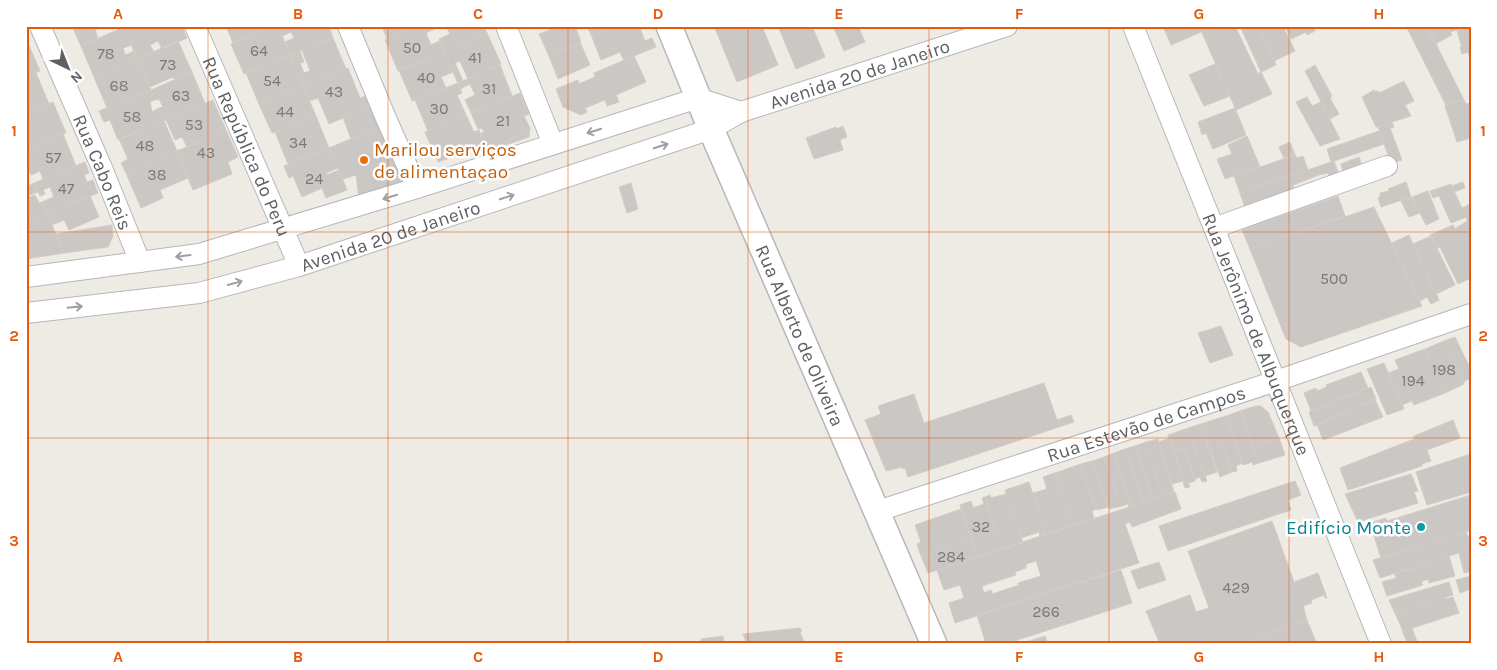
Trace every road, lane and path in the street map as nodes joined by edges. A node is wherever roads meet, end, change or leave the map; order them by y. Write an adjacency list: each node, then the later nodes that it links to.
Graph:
1 (40, 26): 16 (street, Rua Cabo Reis)
2 (195, 26): 15 (street, Rua República do Peru)
3 (348, 26): 13 (street)
4 (506, 26): 11 (street)
5 (669, 26): 8 (street, Rua Alberto de Oliveira)
6 (1007, 26): 9 (street, Avenida 20 de Janeiro)
7 (1133, 26): 14 (street, Rua Jerônimo de Albuquerque)
8 (698, 98): 9 (street); 10 (street, Rua Alberto de Oliveira); 11 (street, Avenida 20 de Janeiro, one-way to 11)
9 (741, 112): 10 (street, Avenida 20 de Janeiro)
10 (711, 129): 17 (street, Avenida 20 de Janeiro, one-way to 10); 22 (street, Rua Alberto de Oliveira)
11 (553, 144): 13 (street, Avenida 20 de Janeiro)
12 (1387, 166): 14 (street)
13 (417, 188): 15 (street, Avenida 20 de Janeiro, one-way to 15)
14 (1214, 228): 21 (street, Rua Jerônimo de Albuquerque)
15 (282, 230): 16 (street, Avenida 20 de Janeiro, one-way to 16); 17 (street, Rua República do Peru)
16 (140, 262): 18 (street, Avenida 20 de Janeiro)
17 (299, 266): 19 (street, Avenida 20 de Janeiro, one-way to 17)
18 (26, 277)
19 (26, 313)
20 (1471, 314): 21 (street, Rua Estevão de Campos)
21 (1276, 380): 22 (street, Rua Estevão de Campos); 24 (street, Rua Jerônimo de Albuquerque)
22 (878, 511): 23 (street, Rua Alberto de Oliveira)
23 (934, 644)
24 (1381, 644)

